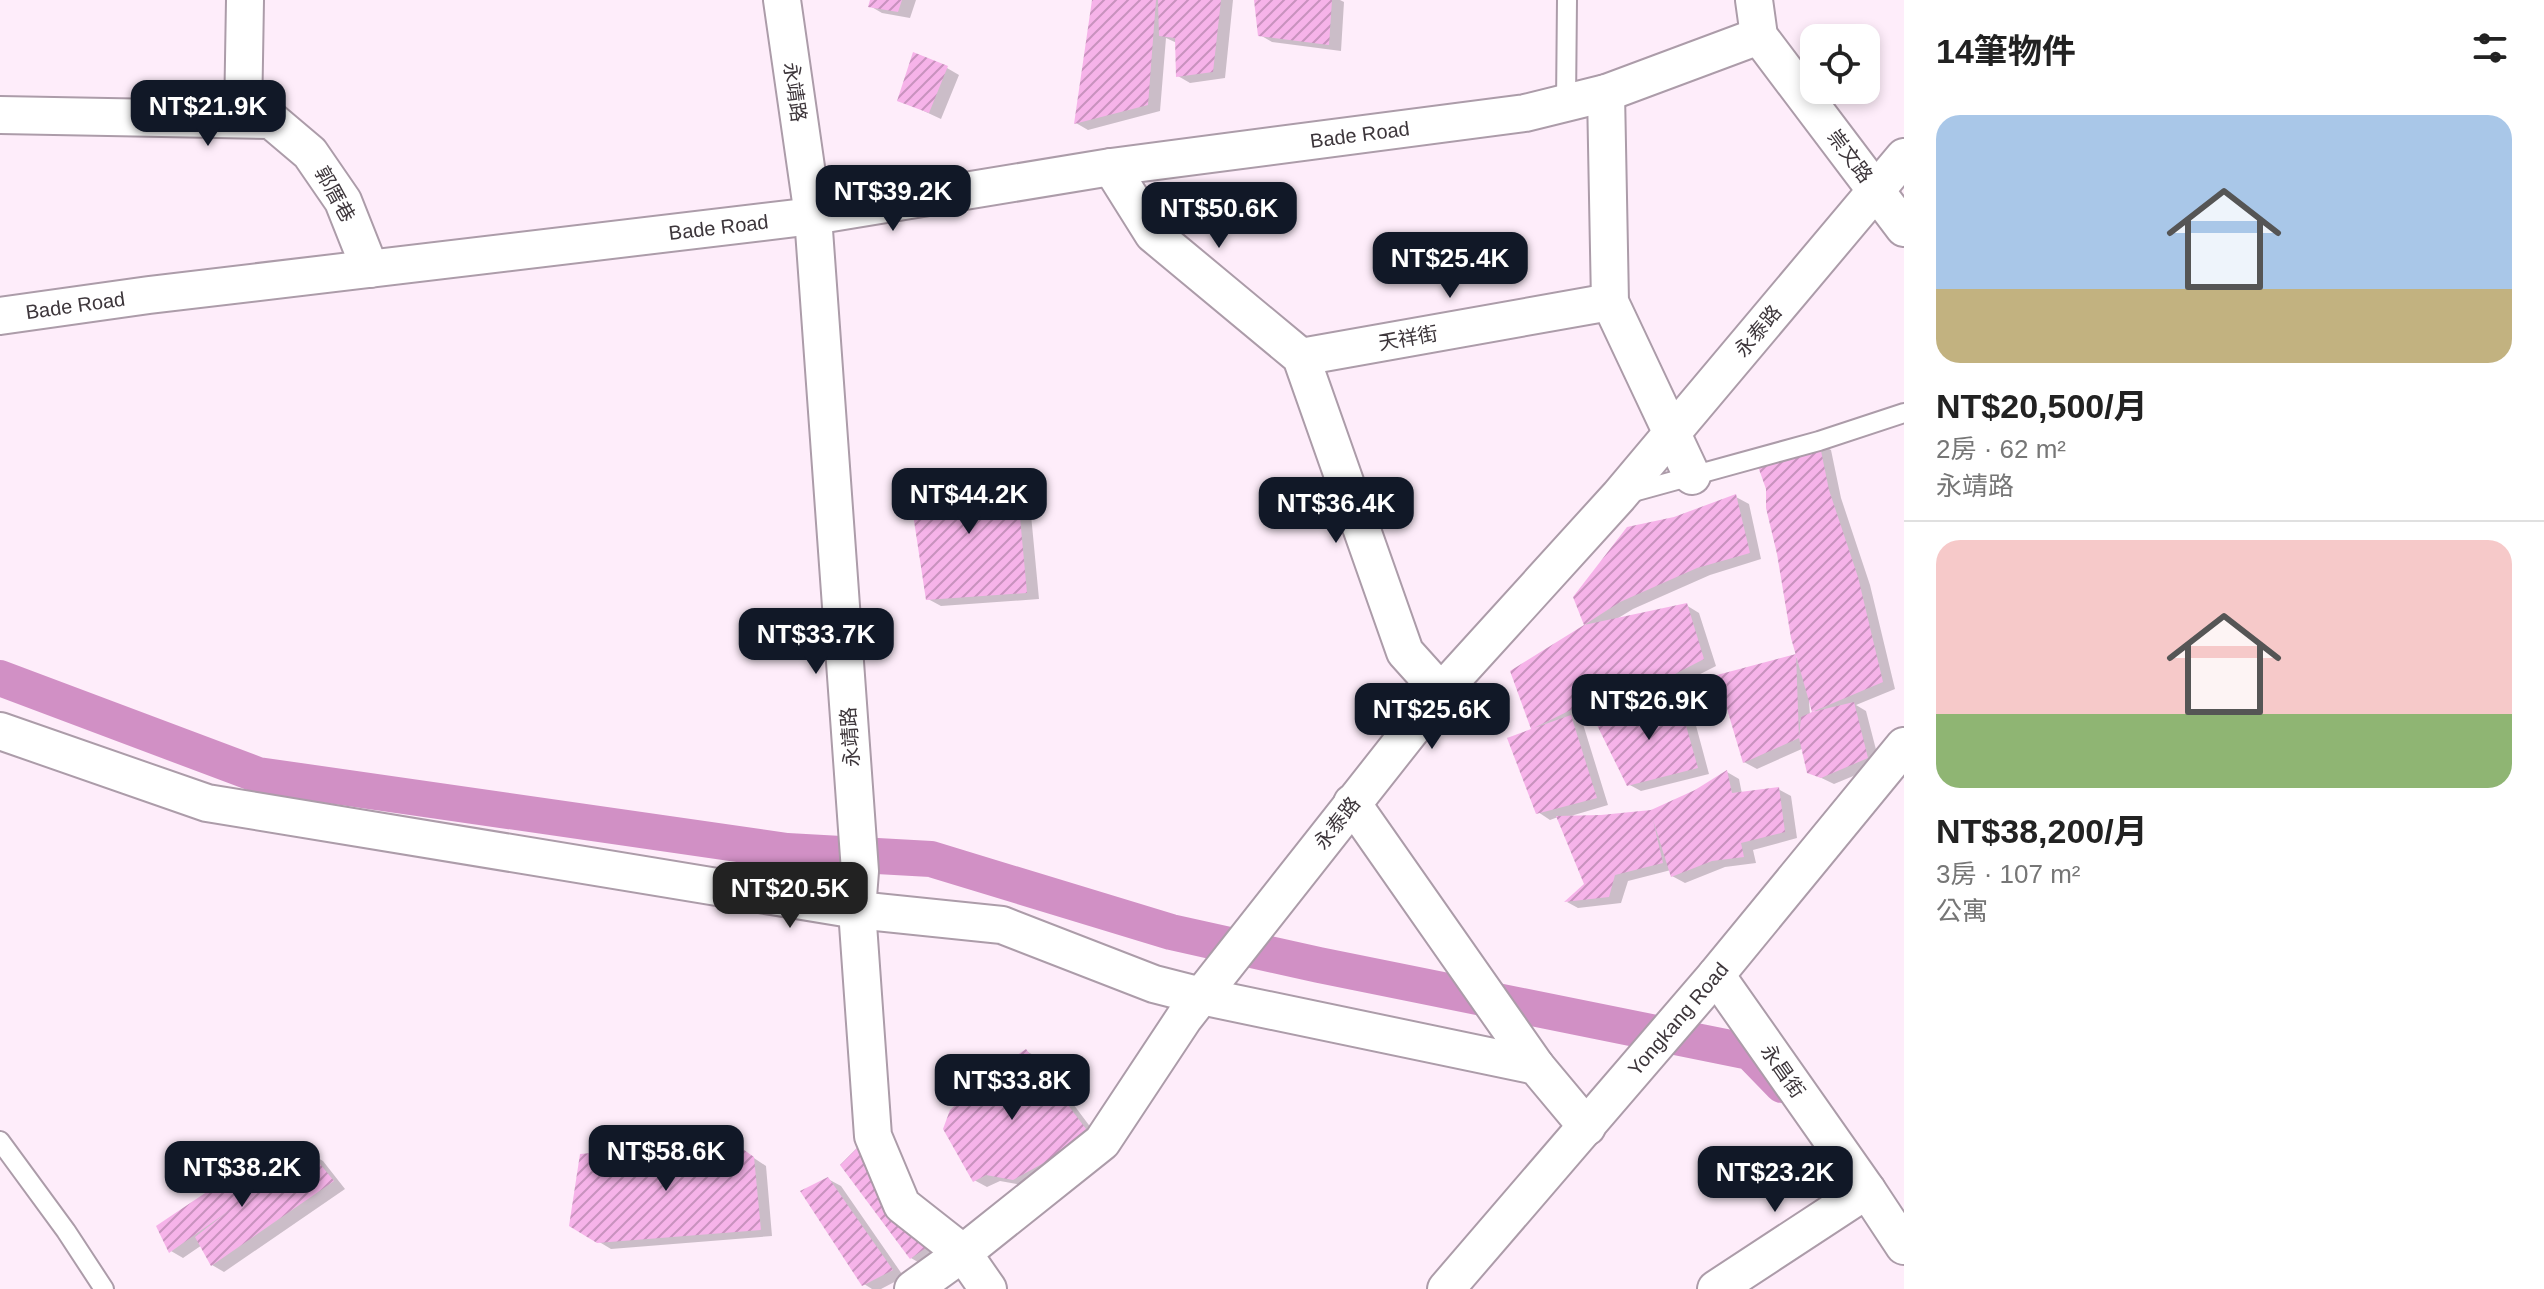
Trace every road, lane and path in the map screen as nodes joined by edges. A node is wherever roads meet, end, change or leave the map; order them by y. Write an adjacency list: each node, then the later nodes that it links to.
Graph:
1 (245, 0): 9 (street)
2 (782, 0): 13 (street, 永靖路)
3 (1567, 0): 7 (lane)
4 (1754, 0): 5 (street, 崇文路)
5 (1759, 36): 6 (street, Bade Road); 12 (street, 崇文路)
6 (1606, 93): 7 (street, Bade Road); 16 (street)
7 (1566, 103): 11 (street, Bade Road)
8 (0, 115): 9 (street, 郭厝巷)
9 (243, 119): 15 (street, 郭厝巷)
10 (1904, 157): 12 (street, 永泰路)
11 (1111, 167): 13 (street, Bade Road); 18 (street)
12 (1876, 191): 14 (street, 崇文路); 20 (street, 永泰路)
13 (813, 216): 15 (street, Bade Road); 27 (street, 永靖路)
14 (1904, 228)
15 (370, 269): 17 (street, Bade Road)
16 (1610, 302): 18 (street, 天祥街); 20 (street)
17 (0, 316)
18 (1301, 357): 23 (street)
19 (1904, 413): 21 (lane)
20 (1673, 432): 21 (street); 22 (street, 永泰路)
21 (1692, 476): 22 (lane)
22 (1619, 496): 23 (street, 永泰路)
23 (1441, 692): 26 (street, 永泰路)
24 (0, 731): 27 (street)
25 (1904, 746): 28 (street, Yongkang Road)
26 (1352, 803): 29 (street, 永泰路); 30 (street)
27 (857, 910): 29 (street); 35 (street, 永靖路)
28 (1716, 975): 31 (street, Yongkang Road); 33 (street, 永昌街)
29 (1201, 996): 30 (street); 35 (street, 永泰路)
30 (1536, 1066): 31 (street)
31 (1587, 1127): 39 (street, Yongkang Road)
32 (0, 1141): 36 (lane)
33 (1867, 1190): 34 (street, 永昌街); 40 (street)
34 (1904, 1246)
35 (963, 1253): 37 (street, 永泰路); 38 (street, 永靖路)
36 (104, 1289)
37 (913, 1289)
38 (988, 1289)
39 (1446, 1289)
40 (1716, 1289)

